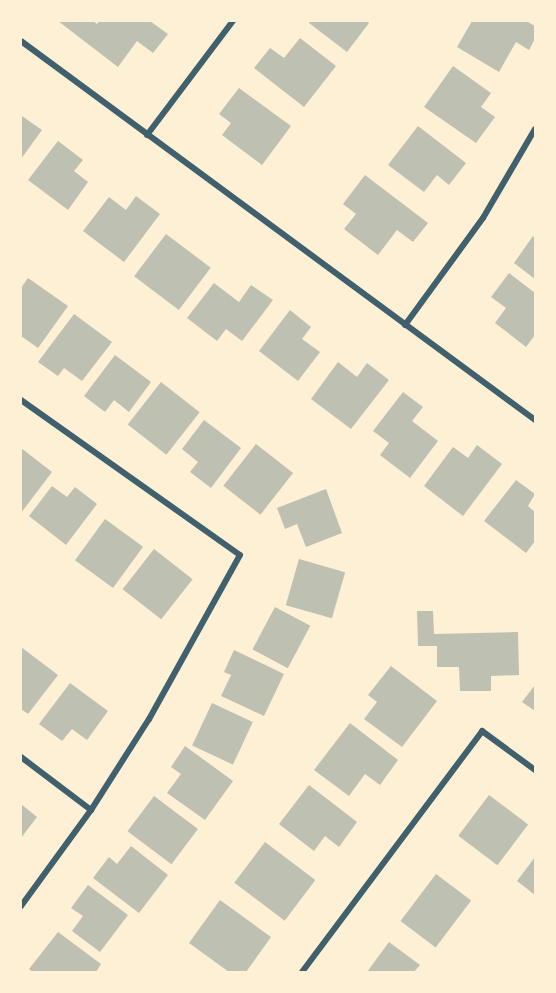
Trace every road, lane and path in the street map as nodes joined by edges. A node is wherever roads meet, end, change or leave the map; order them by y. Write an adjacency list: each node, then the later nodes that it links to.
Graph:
1 (233, 21): 4 (street)
2 (21, 41): 4 (street)
3 (535, 129): 5 (street)
4 (147, 135): 5 (street)
5 (405, 325): 7 (street)
6 (21, 400): 10 (street)
7 (535, 420)
8 (21, 757): 10 (street)
9 (535, 770): 12 (street)
10 (91, 810): 11 (street)
11 (21, 906)
12 (302, 972)

